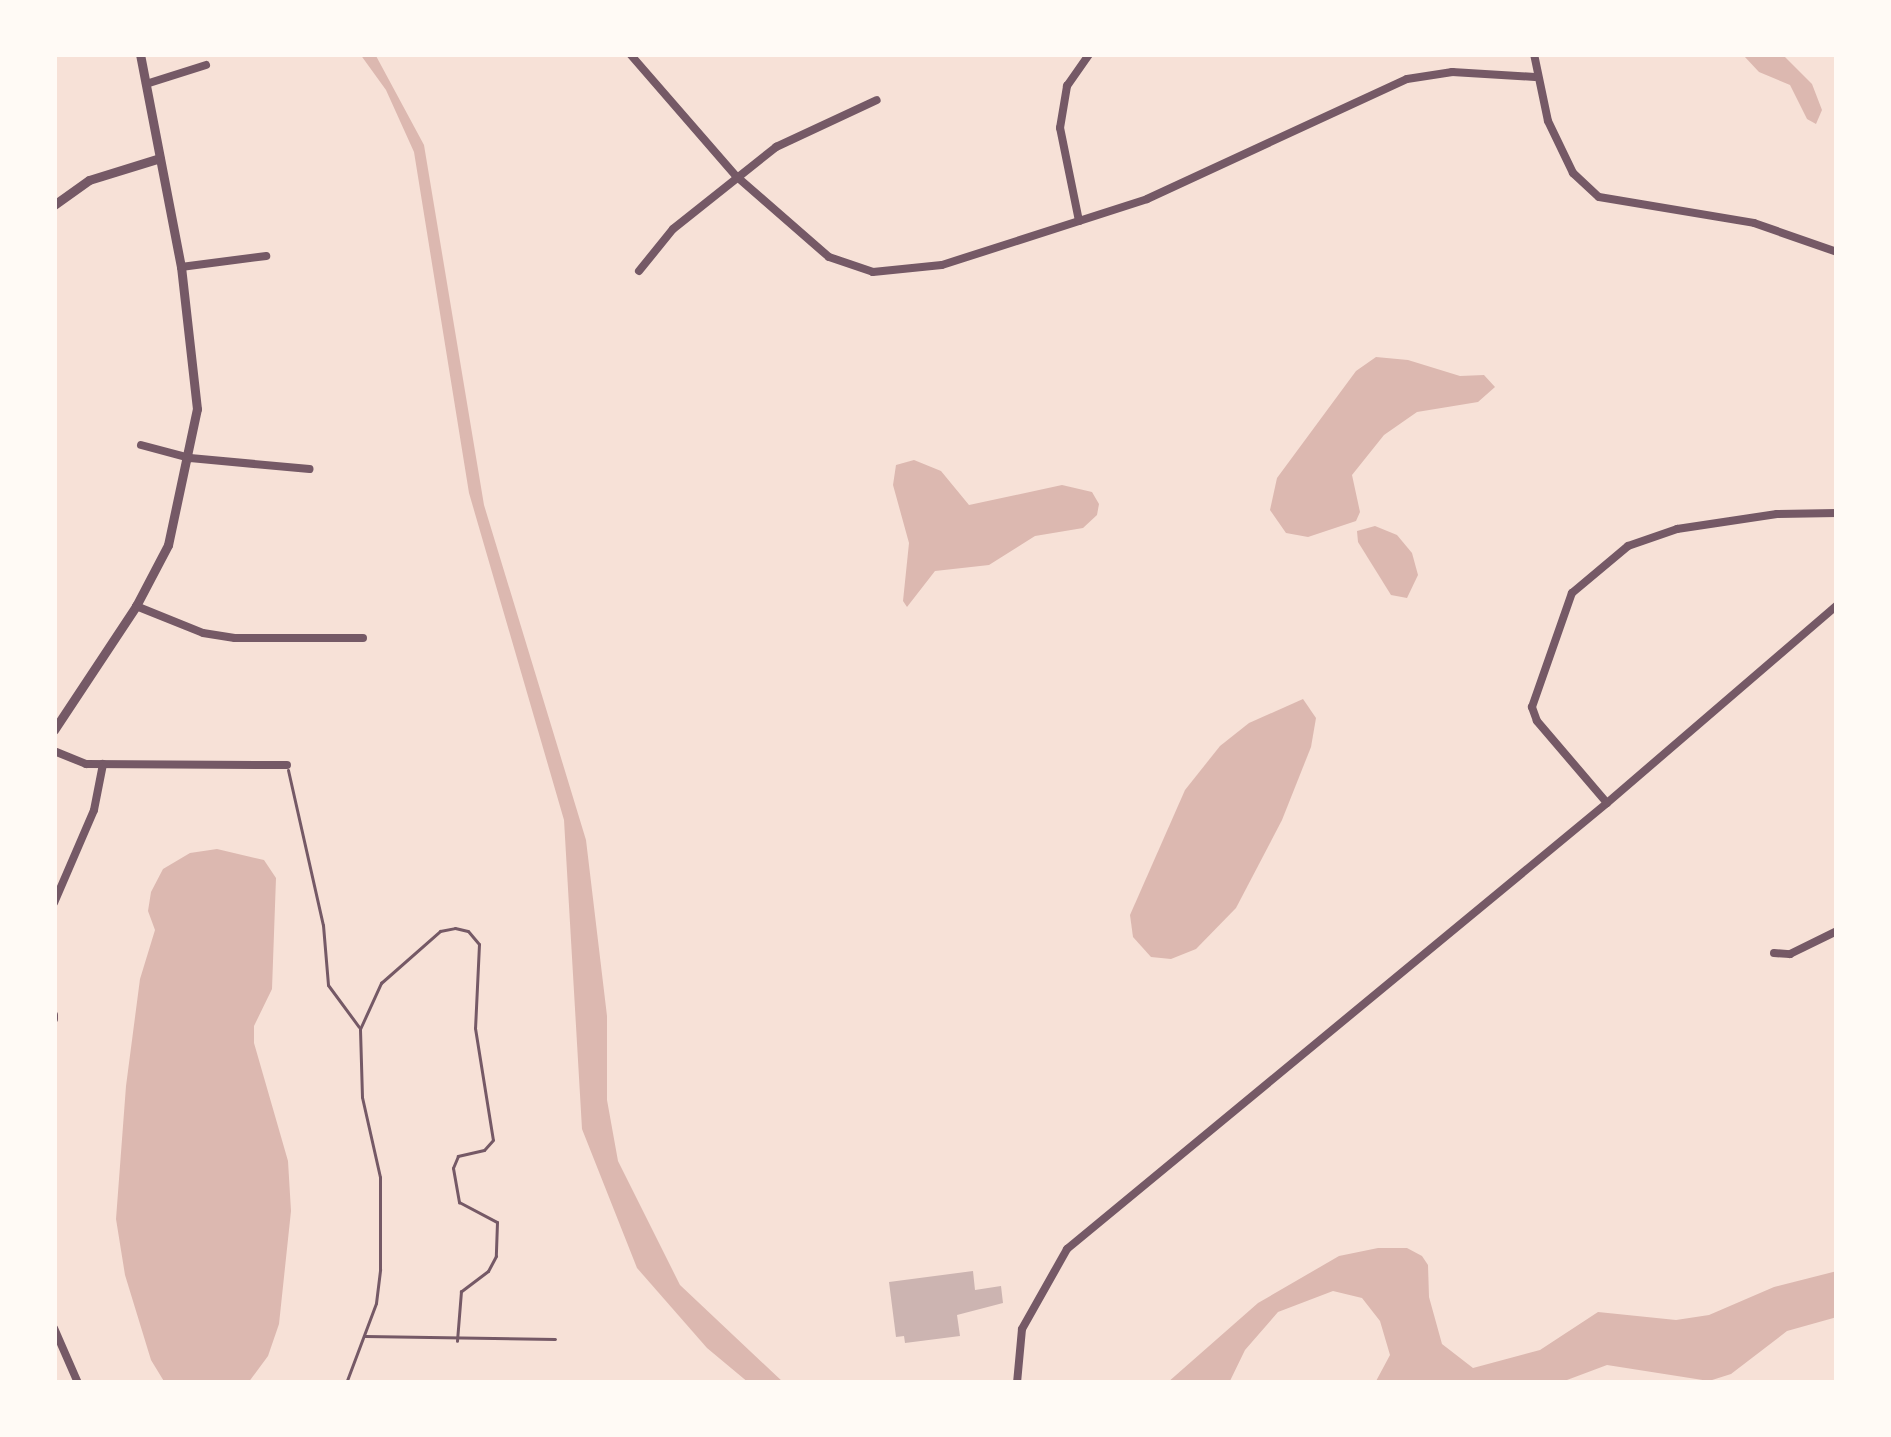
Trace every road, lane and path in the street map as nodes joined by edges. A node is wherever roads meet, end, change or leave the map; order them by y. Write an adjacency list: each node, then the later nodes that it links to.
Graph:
1 (140, 54): 7 (street)
2 (630, 54): 10 (street)
3 (1089, 54): 12 (street)
4 (1534, 54): 6 (street)
5 (206, 65): 7 (street)
6 (1535, 76): 12 (street); 13 (street)
7 (146, 84): 9 (street)
8 (877, 100): 10 (street)
9 (160, 158): 11 (street); 15 (street)
10 (736, 176): 12 (street); 16 (street)
11 (54, 205)
12 (1079, 221)
13 (1837, 252)
14 (266, 256): 15 (street)
15 (182, 268): 18 (street)
16 (639, 271)
17 (141, 446): 18 (street)
18 (190, 458): 19 (street); 21 (street)
19 (309, 469)
20 (1837, 512): 28 (street)
21 (136, 606): 23 (street); 24 (street)
22 (1836, 610): 28 (street)
23 (363, 638)
24 (54, 730)
25 (54, 751): 26 (street)
26 (104, 764): 27 (street); 29 (street)
27 (287, 765): 32 (lane)
28 (1607, 803): 39 (street)
29 (54, 903)
30 (1837, 931): 31 (street)
31 (1774, 952)
32 (360, 1029): 34 (lane); 36 (lane)
33 (54, 1328): 37 (street)
34 (364, 1336): 36 (lane); 38 (lane)
35 (555, 1339): 36 (lane)
36 (458, 1341)
37 (78, 1383)
38 (346, 1383)
39 (1017, 1383)

